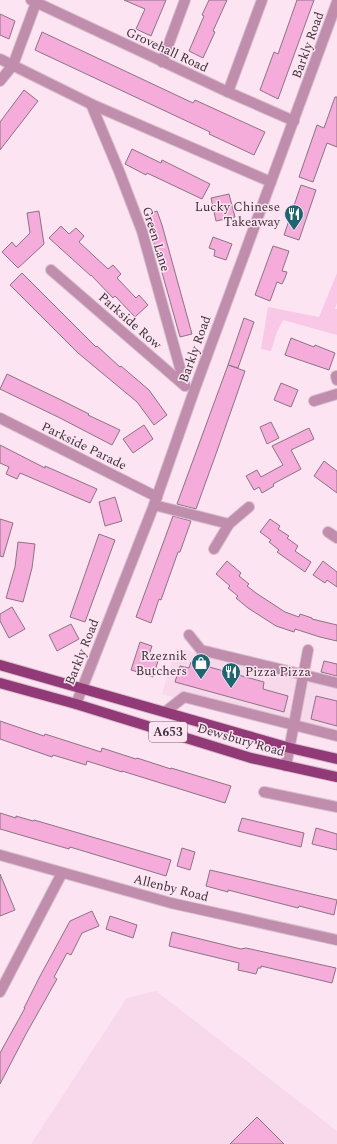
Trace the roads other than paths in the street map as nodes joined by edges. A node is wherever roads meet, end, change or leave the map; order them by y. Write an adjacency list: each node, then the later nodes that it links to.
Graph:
1 (185, 0): 6 (street)
2 (262, 0): 9 (street)
3 (34, 1): 6 (street, Grovehall Road); 7 (street)
4 (337, 2): 11 (street, Barkly Road)
5 (0, 59): 7 (street)
6 (162, 62): 9 (street, Grovehall Road)
7 (12, 65): 8 (street); 10 (street)
8 (0, 81)
9 (228, 92): 11 (street, Grovehall Road)
10 (91, 104): 12 (street); 14 (street, Green Lane)
11 (294, 121): 12 (street, Barkly Road)
12 (271, 182): 14 (street, Barkly Road)
13 (51, 270): 14 (street, Parkside Row)
14 (189, 388): 18 (street, Barkly Road)
15 (337, 394): 16 (street)
16 (314, 401)
17 (0, 418): 18 (street, Parkside Parade)
18 (156, 501): 20 (street, Parkside Parade); 30 (street, Barkly Road)
19 (249, 507): 20 (street)
20 (229, 524): 23 (street)
21 (328, 532): 22 (street)
22 (337, 538)
23 (214, 550)
24 (189, 635): 27 (street)
25 (308, 650): 27 (street)
26 (0, 665): 30 (main road, Dewsbury Road / A653)
27 (303, 675): 29 (street); 33 (street)
28 (0, 683): 31 (main road, Dewsbury Road / A653)
29 (337, 683)
30 (82, 688): 31 (street, Barkly Road); 32 (main road, Dewsbury Road / A653)
31 (76, 704): 37 (main road, Dewsbury Road / A653)
32 (165, 712): 33 (street); 35 (main road, Dewsbury Road / A653)
33 (294, 724): 34 (street); 35 (street)
34 (337, 736)
35 (290, 748): 36 (main road, Dewsbury Road / A653); 37 (street)
36 (337, 759)
37 (286, 766): 38 (main road, Dewsbury Road / A653)
38 (337, 777)
39 (264, 792): 40 (street)
40 (337, 807)
41 (0, 855): 42 (street, Allenby Road)
42 (62, 873): 43 (street, Allenby Road); 44 (street)
43 (337, 940)
44 (0, 992)

